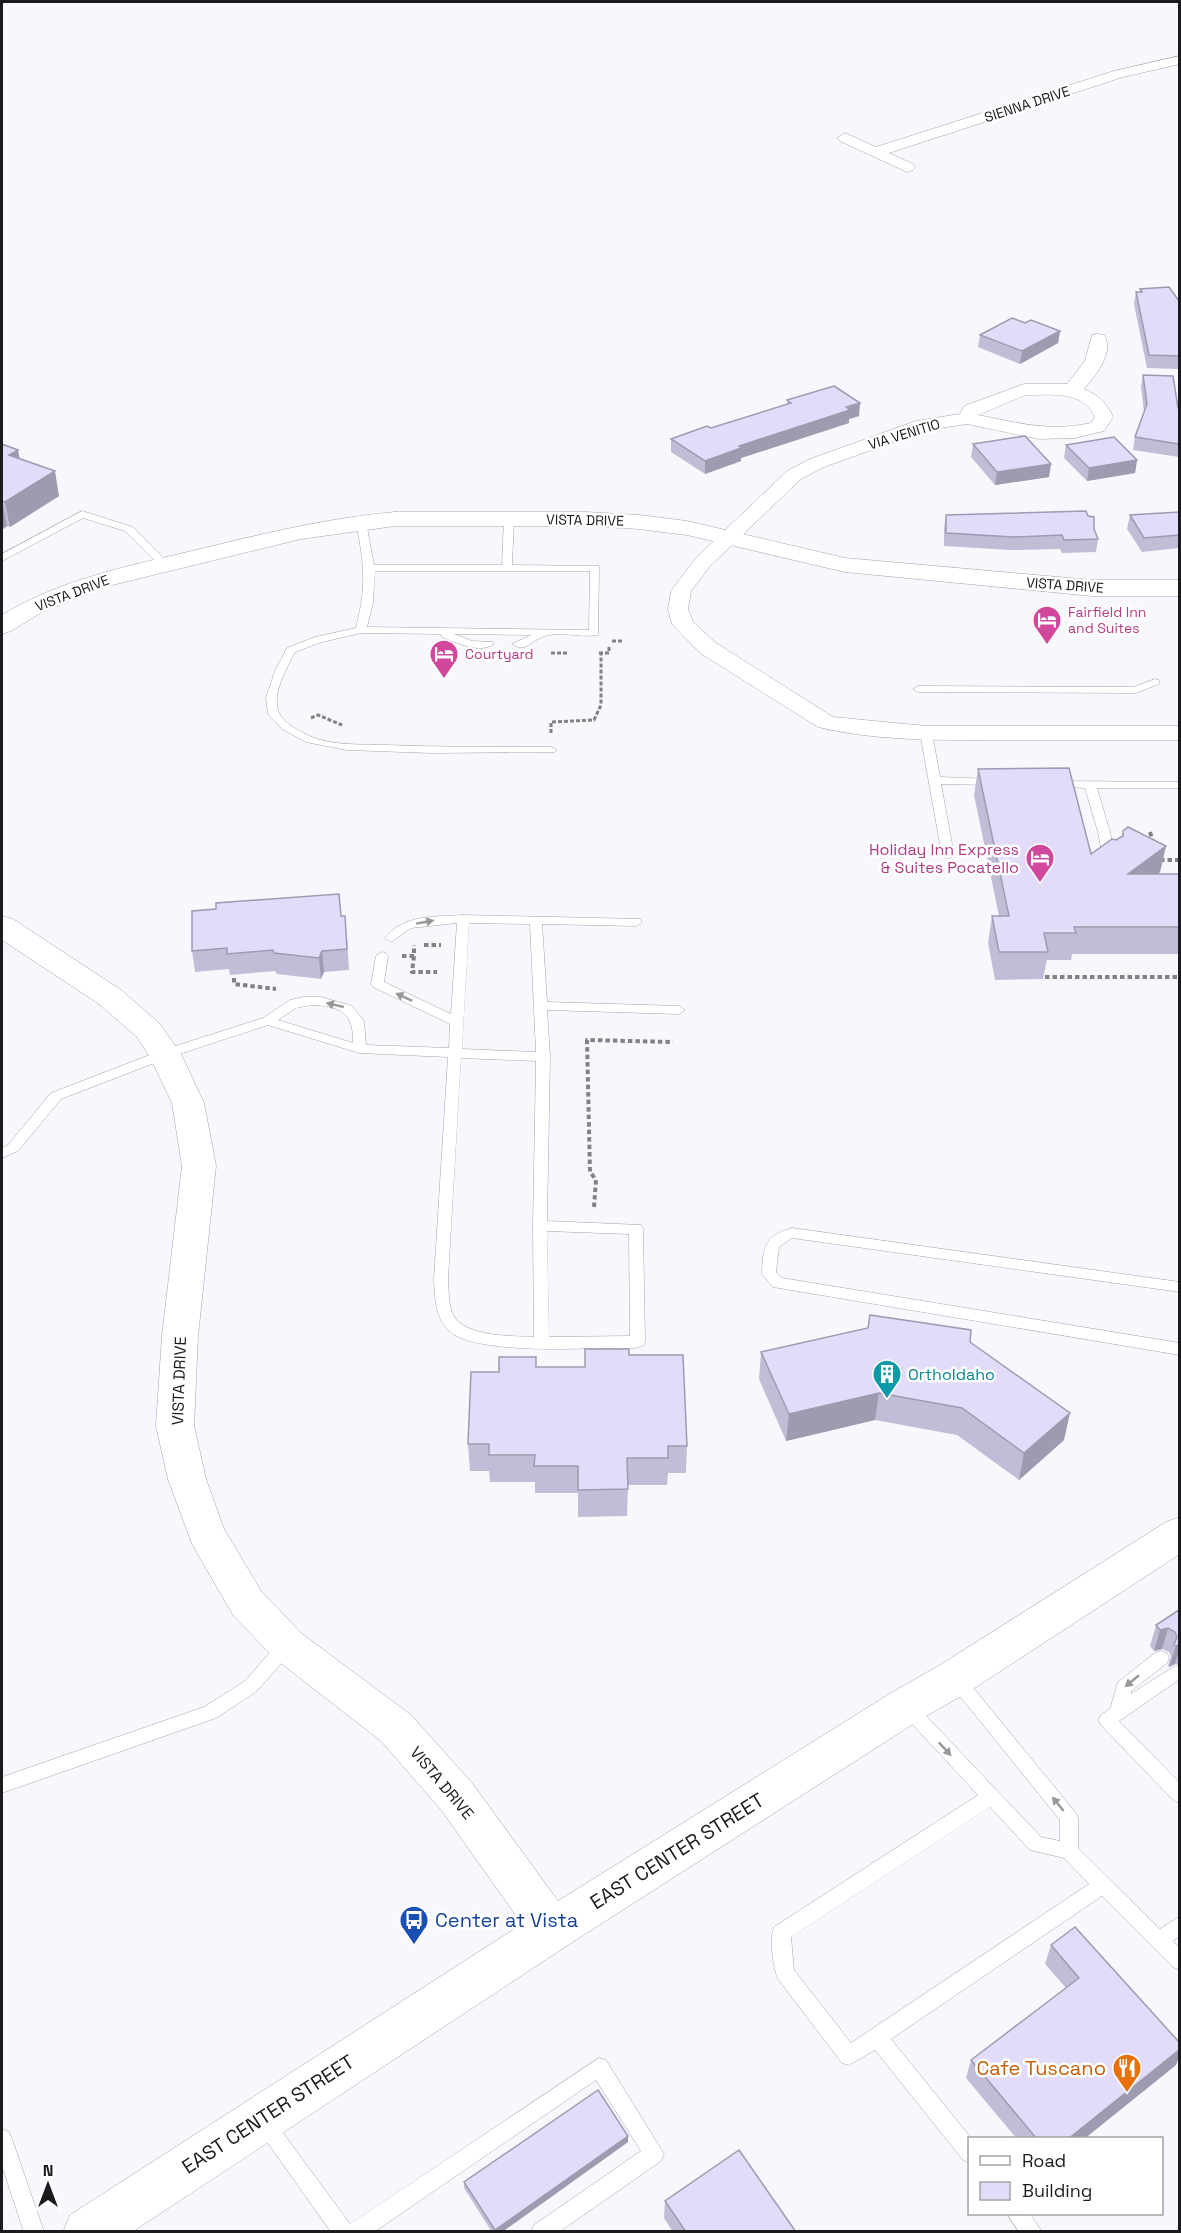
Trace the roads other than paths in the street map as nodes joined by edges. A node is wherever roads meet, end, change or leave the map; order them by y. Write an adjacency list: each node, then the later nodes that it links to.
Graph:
1 (1179, 60): 3 (street, SIENNA DRIVE)
2 (845, 138): 3 (street)
3 (876, 152): 4 (street)
4 (907, 167)
5 (1098, 339): 6 (street)
6 (1072, 390): 7 (street); 7 (street, VIA VENITIO)
7 (967, 418): 10 (street, VIA VENITIO)
8 (509, 519): 9 (street, VISTA DRIVE); 10 (street, VISTA DRIVE); 14 (lane)
9 (361, 522): 12 (street, VISTA DRIVE); 13 (lane)
10 (730, 537): 15 (street, VISTA DRIVE); 24 (street, VIA VENITIO)
11 (2, 558): 12 (lane)
12 (164, 564): 16 (street, VISTA DRIVE)
13 (370, 568): 14 (lane); 17 (lane)
14 (507, 568): 19 (lane)
15 (1179, 588)
16 (2, 626)
17 (362, 630): 18 (lane); 26 (lane)
18 (439, 632): 19 (lane); 20 (lane)
19 (544, 632): 21 (lane)
20 (489, 644)
21 (517, 644)
22 (1155, 682): 23 (lane)
23 (918, 689)
24 (926, 733): 25 (street, VIA VENITIO); 27 (lane)
25 (1179, 733)
26 (551, 746)
27 (935, 780): 28 (lane); 32 (lane)
28 (1006, 782)
29 (1042, 783): 30 (lane)
30 (1090, 784): 31 (lane); 33 (lane)
31 (1179, 785)
32 (948, 855)
33 (1110, 861)
34 (463, 919): 35 (lane); 38 (lane, one-way to 34); 43 (lane)
35 (536, 920): 36 (lane); 40 (lane)
36 (636, 922)
37 (2, 926): 46 (street, VISTA DRIVE)
38 (391, 938)
39 (382, 956): 43 (lane, one-way to 39)
40 (541, 1006): 41 (lane); 47 (lane)
41 (679, 1010)
42 (268, 1021): 44 (lane); 44 (lane, one-way to 42); 46 (lane)
43 (457, 1022): 45 (lane)
44 (359, 1049): 45 (lane)
45 (455, 1053): 47 (lane); 51 (lane)
46 (165, 1054): 48 (lane); 54 (street, VISTA DRIVE)
47 (543, 1057): 49 (lane)
48 (2, 1153)
49 (540, 1226): 51 (lane); 51 (lane)
50 (1179, 1287): 52 (lane)
51 (542, 1343)
52 (1179, 1349)
53 (1179, 1533): 57 (street, EAST CENTER STREET)
54 (287, 1645): 60 (lane); 66 (street, VISTA DRIVE)
55 (1161, 1658): 59 (lane, one-way to 59)
56 (1175, 1673): 59 (lane)
57 (954, 1678): 58 (street, EAST CENTER STREET); 63 (lane, one-way to 57)
58 (906, 1706): 62 (lane, one-way to 62); 66 (street, EAST CENTER STREET)
59 (1112, 1717): 61 (lane)
60 (2, 1785)
61 (1179, 1795)
62 (990, 1797): 63 (lane); 69 (lane)
63 (1069, 1851): 64 (lane)
64 (1104, 1884): 67 (lane); 69 (lane)
65 (1179, 1924): 67 (lane)
66 (552, 1929): 70 (street, EAST CENTER STREET)
67 (1160, 1940): 68 (lane)
68 (1179, 1961)
69 (877, 2037): 72 (lane)
70 (261, 2118): 75 (street, EAST CENTER STREET); 76 (lane)
71 (2, 2139): 74 (lane)
72 (968, 2152)
73 (1018, 2215): 79 (lane)
74 (34, 2232)
75 (87, 2232)
76 (344, 2232)
77 (356, 2232): 78 (lane)
78 (541, 2232)
79 (1032, 2232)

